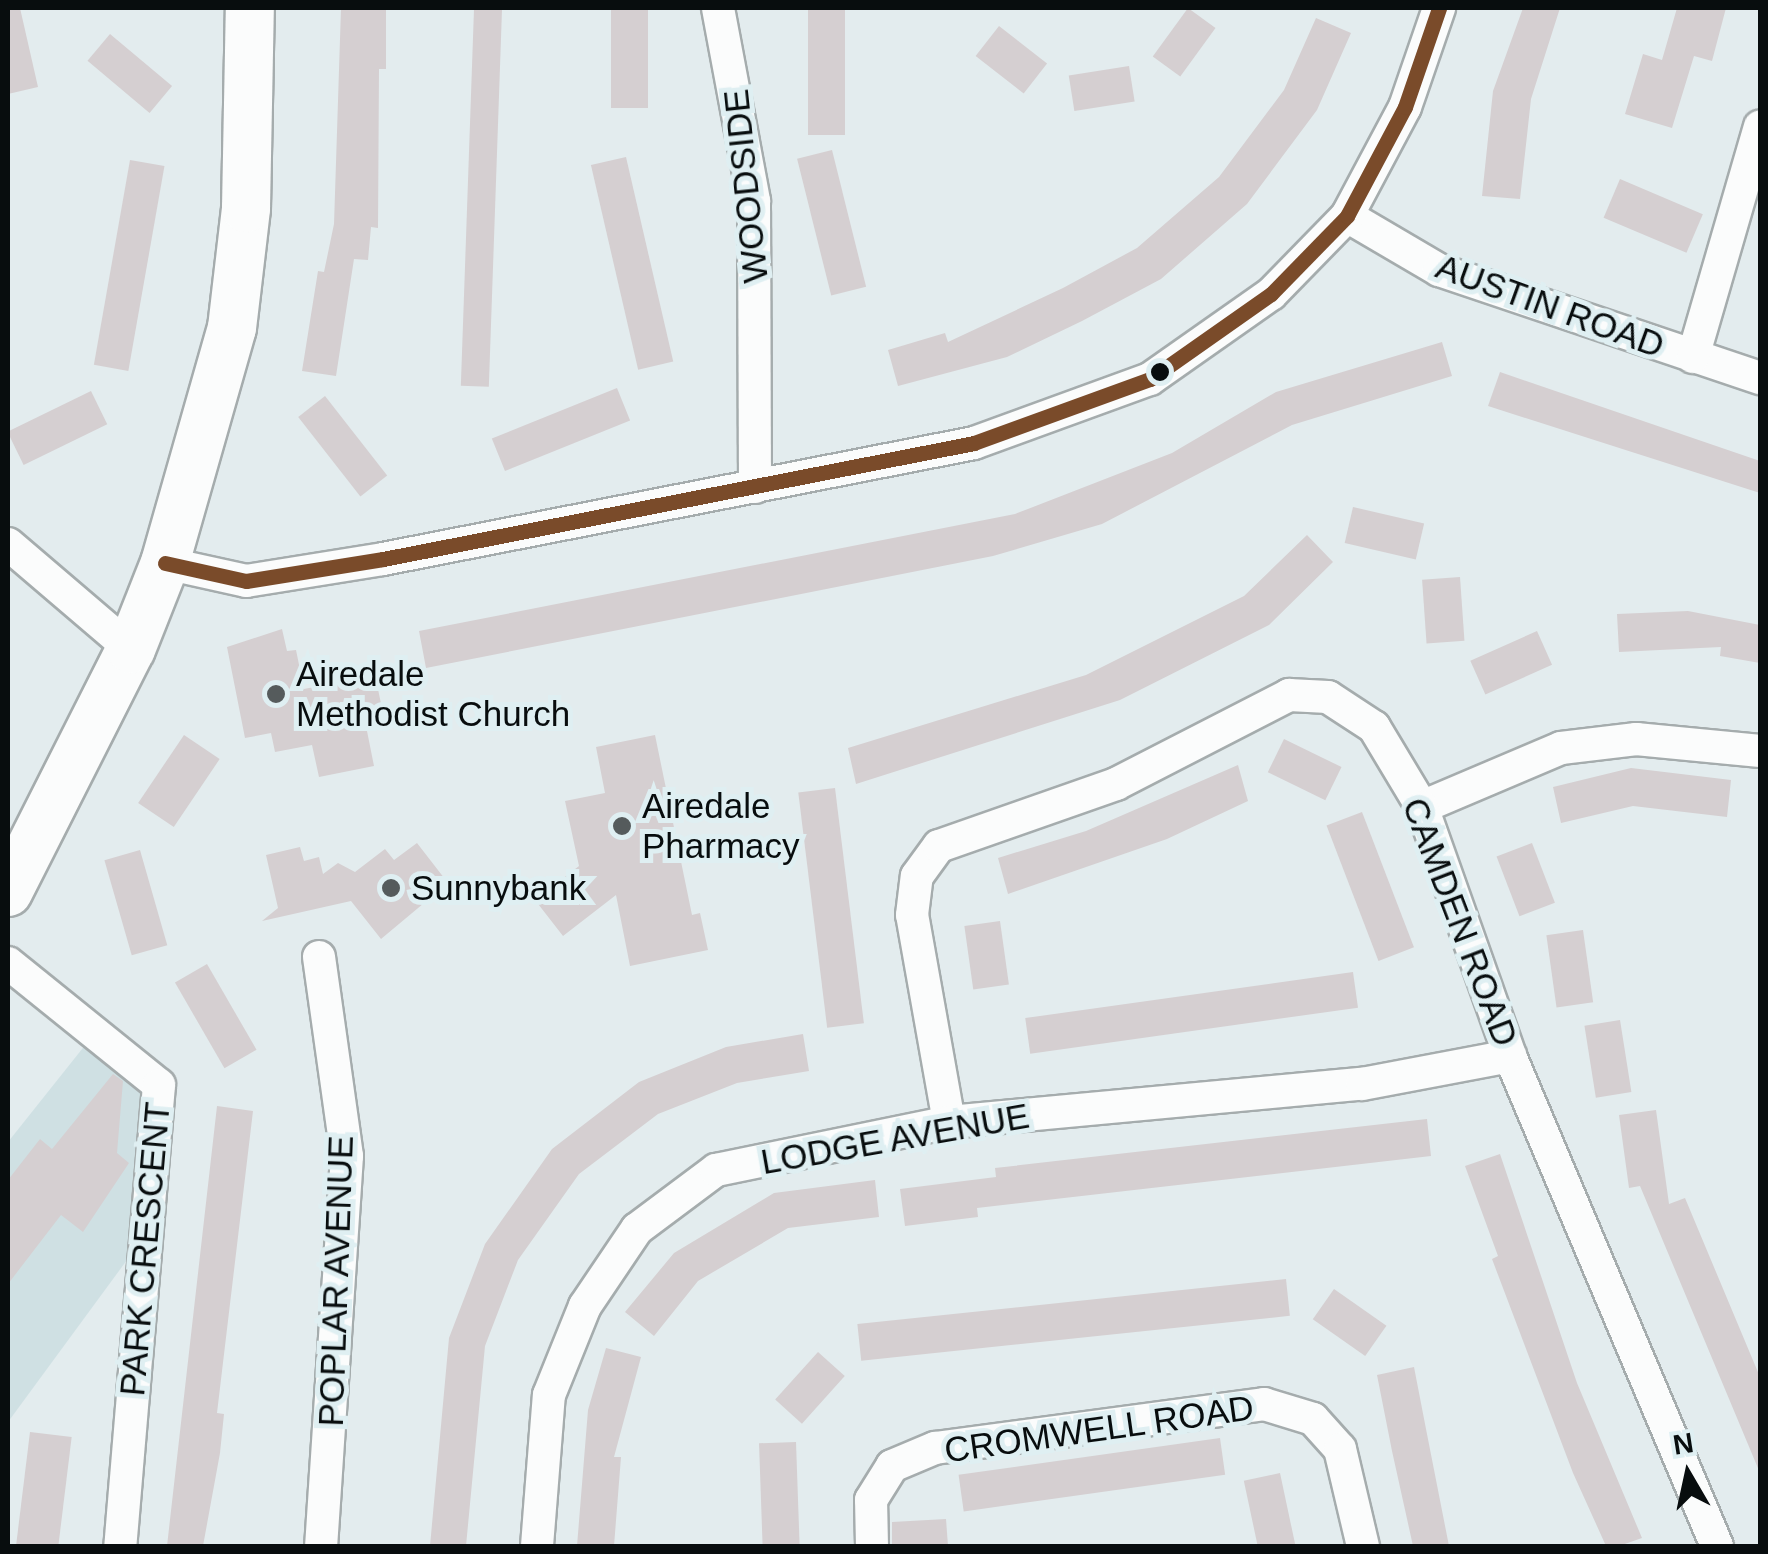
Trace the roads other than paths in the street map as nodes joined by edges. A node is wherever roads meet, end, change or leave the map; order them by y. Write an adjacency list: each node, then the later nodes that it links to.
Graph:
1 (250, 8): 10 (street)
2 (718, 8): 8 (street, WOODSIDE)
3 (1440, 8): 5 (street)
4 (1760, 126): 6 (street)
5 (1347, 216): 6 (street, AUSTIN ROAD); 8 (street)
6 (1693, 357): 7 (street, AUSTIN ROAD)
7 (1760, 378)
8 (755, 486): 10 (street)
9 (8, 544): 11 (street)
10 (165, 563): 11 (street)
11 (131, 649): 14 (street)
12 (1760, 751): 13 (street)
13 (1422, 807): 17 (street, CAMDEN ROAD); 18 (street, CAMDEN ROAD)
14 (8, 892)
15 (320, 957): 20 (street, POPLAR AVENUE)
16 (8, 963): 19 (street, PARK CRESCENT)
17 (1510, 1056): 18 (street, LODGE AVENUE); 24 (street, CAMDEN ROAD)
18 (948, 1122): 21 (street, LODGE AVENUE)
19 (120, 1546)
20 (321, 1546)
21 (537, 1546)
22 (872, 1546): 23 (street, CROMWELL ROAD)
23 (1363, 1546)
24 (1718, 1546)

